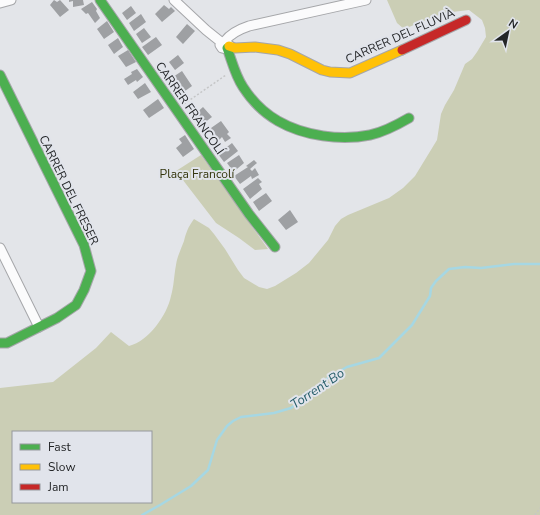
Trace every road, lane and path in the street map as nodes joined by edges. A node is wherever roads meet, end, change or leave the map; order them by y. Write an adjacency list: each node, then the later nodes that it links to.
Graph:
1 (11, 0): 5 (street)
2 (100, 0): 10 (street, CARRER FRANCOLÍ)
3 (174, 0): 7 (street)
4 (366, 0): 7 (street)
5 (0, 3)
6 (466, 20): 7 (street, CARRER DEL FLUVIÀ)
7 (225, 44): 8 (street)
8 (234, 70): 10 (path); 11 (street)
9 (0, 75): 14 (street, CARRER DEL FRESER)
10 (176, 109): 12 (street, CARRER FRANCOLÍ)
11 (410, 118)
12 (276, 247)
13 (0, 248): 14 (street)
14 (39, 327): 15 (street, CARRER DEL FRESER)
15 (0, 342)
16 (540, 508): 17 (path)
17 (535, 515)

